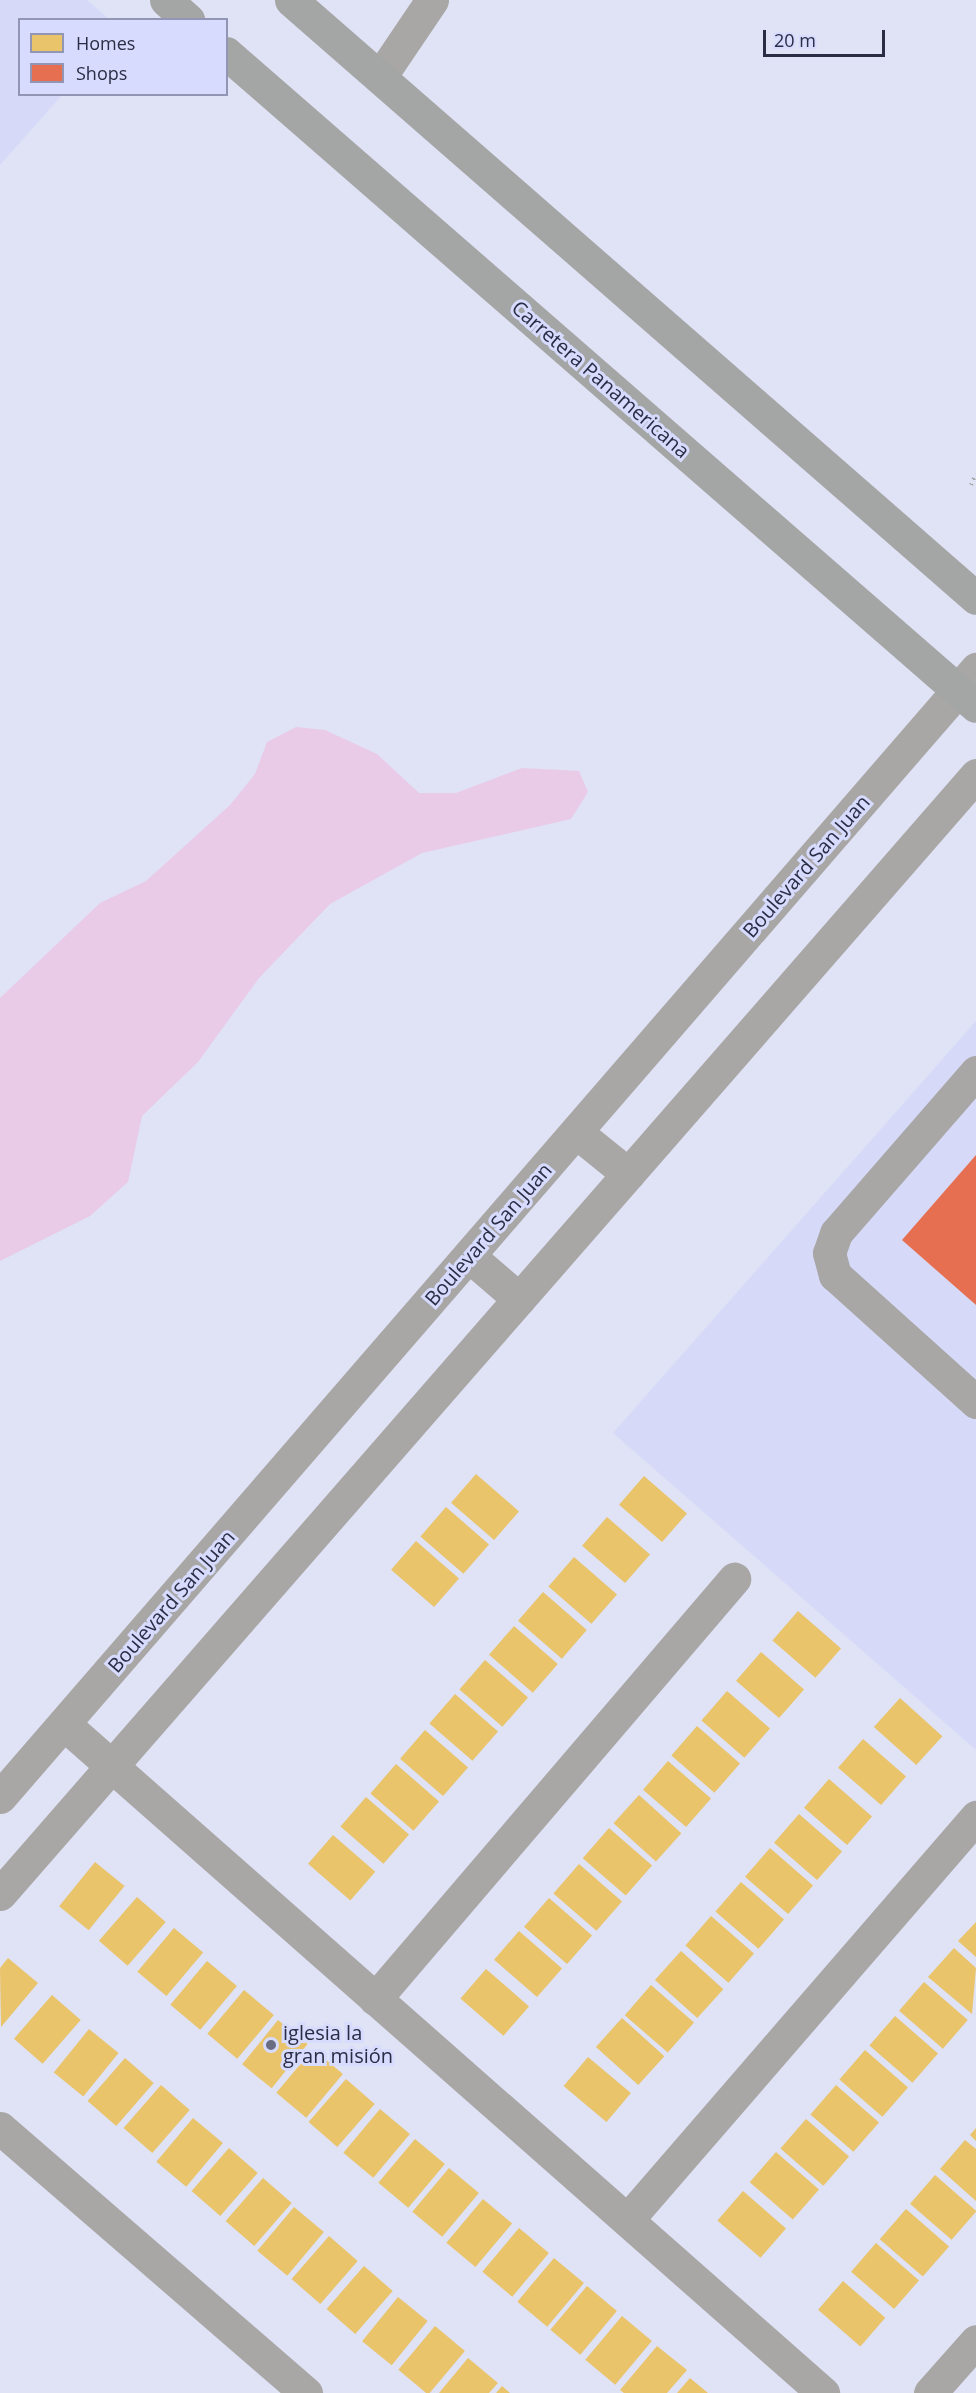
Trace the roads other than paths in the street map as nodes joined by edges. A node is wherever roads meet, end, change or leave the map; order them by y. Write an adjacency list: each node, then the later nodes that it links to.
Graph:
1 (166, 0): 4 (highway)
2 (291, 0): 6 (highway)
3 (432, 0): 6 (street)
4 (186, 18)
5 (228, 55): 8 (highway, Carretera Panamericana)
6 (380, 78): 7 (highway)
7 (976, 598)
8 (970, 688): 11 (street, Boulevard San Juan)
9 (976, 775): 12 (street)
10 (976, 1072): 15 (street)
11 (576, 1132): 12 (street); 13 (street, Boulevard San Juan)
12 (628, 1174): 14 (street)
13 (469, 1256): 14 (street); 17 (street, Boulevard San Juan)
14 (519, 1299): 18 (street)
15 (976, 1402)
16 (734, 1579): 22 (street)
17 (64, 1724): 18 (street); 19 (street, Boulevard San Juan)
18 (112, 1766): 21 (street); 22 (street)
19 (0, 1797)
20 (976, 1817): 24 (street)
21 (0, 1894)
22 (375, 1999): 24 (street)
23 (0, 2128): 26 (street)
24 (628, 2219): 27 (street)
25 (976, 2341): 28 (street)
26 (306, 2393)
27 (823, 2393)
28 (930, 2393)

